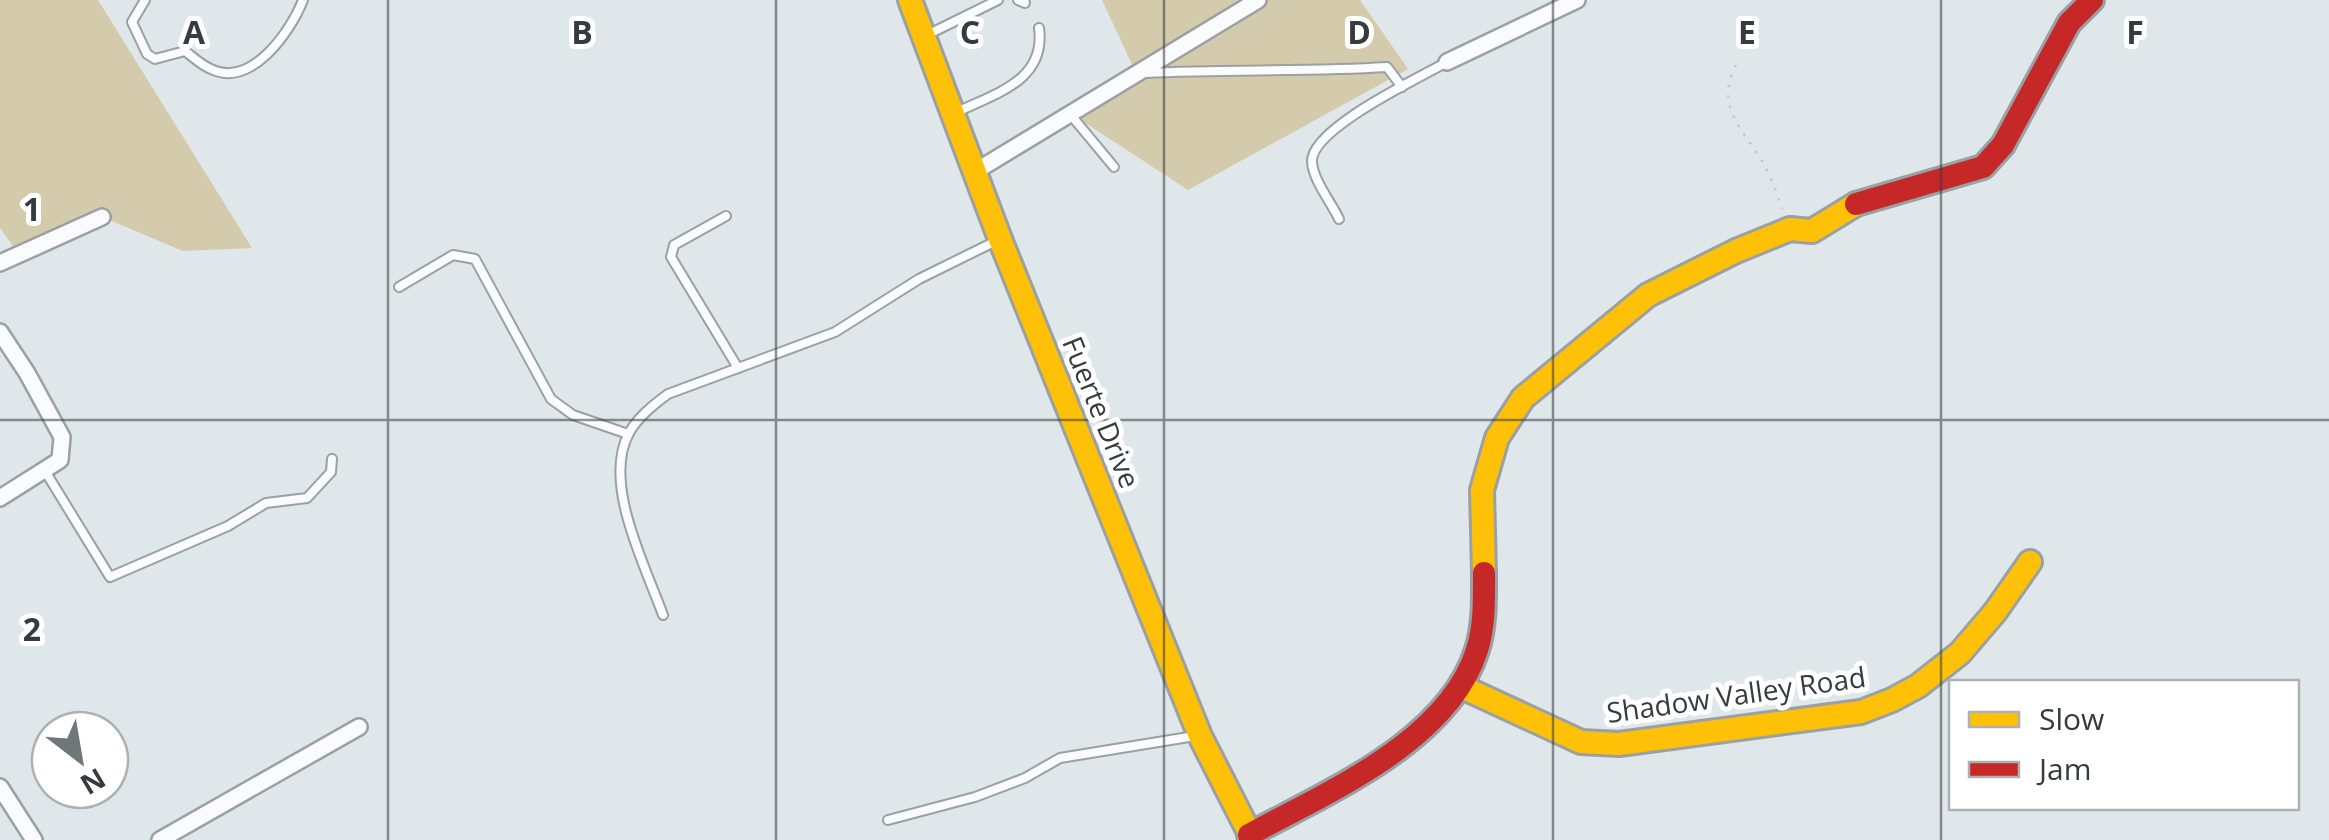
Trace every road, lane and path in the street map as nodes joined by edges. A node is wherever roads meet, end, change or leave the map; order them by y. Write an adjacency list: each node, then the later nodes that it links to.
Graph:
1 (145, 0): 2 (lane)
2 (303, 0)
3 (910, 0): 9 (street, Fuerte Drive)
4 (998, 0): 9 (lane)
5 (1258, 0): 12 (street)
6 (1577, 0): 10 (street)
7 (2092, 0): 21 (street)
8 (1039, 28): 14 (lane)
9 (923, 37): 14 (street, Fuerte Drive)
10 (1448, 62): 13 (lane)
11 (1736, 65): 21 (path)
12 (1136, 74): 13 (lane); 15 (street)
13 (1402, 88): 20 (lane)
14 (953, 114): 17 (street, Fuerte Drive)
15 (1070, 114): 16 (lane); 17 (street)
16 (1114, 167)
17 (976, 171): 22 (street, Fuerte Drive)
18 (726, 216): 26 (lane)
19 (102, 217): 23 (street)
20 (1339, 218)
21 (1790, 229): 33 (street)
22 (1000, 239): 26 (lane); 35 (street, Fuerte Drive)
23 (0, 263)
24 (399, 286): 27 (lane)
25 (0, 332): 29 (street)
26 (738, 368): 27 (lane)
27 (628, 434): 32 (lane)
28 (332, 459): 29 (lane)
29 (45, 471): 30 (street)
30 (0, 498)
31 (2030, 562): 33 (street, Shadow Valley Road)
32 (662, 615)
33 (1460, 686): 38 (street)
34 (358, 727): 40 (street)
35 (1200, 736): 37 (lane); 38 (street, Fuerte Drive)
36 (0, 787): 39 (street)
37 (888, 820)
38 (1251, 837)
39 (34, 840)
40 (160, 840)

